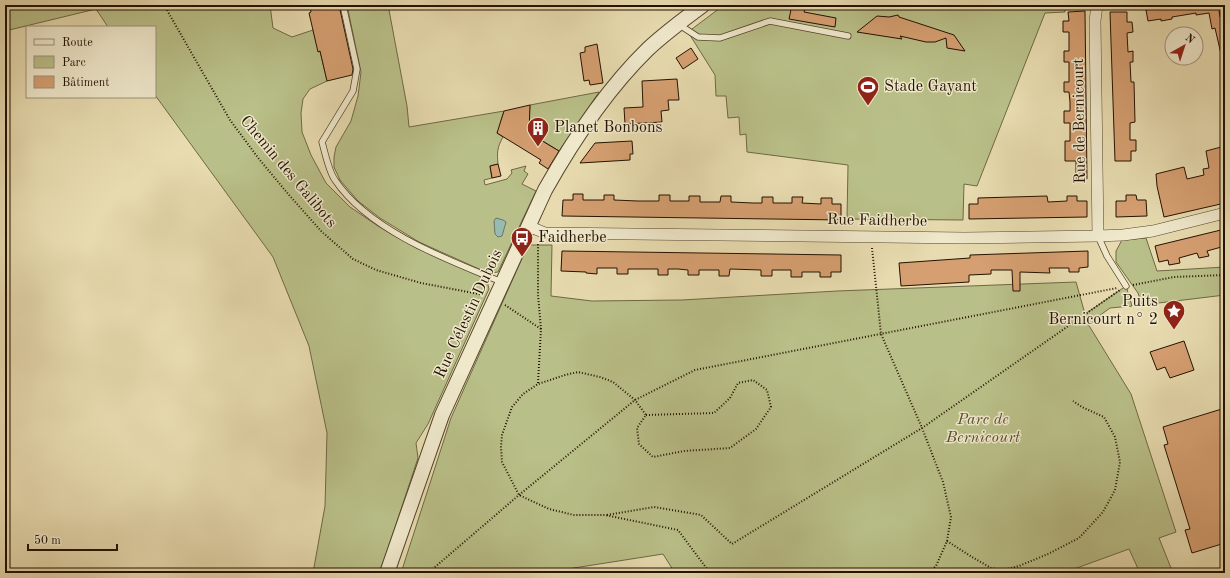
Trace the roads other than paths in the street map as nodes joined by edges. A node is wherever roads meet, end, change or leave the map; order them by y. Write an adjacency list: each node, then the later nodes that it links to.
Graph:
1 (343, 5): 9 (lane)
2 (703, 5): 4 (street, Rue Célestin Dubois)
3 (1097, 5): 8 (street, Rue de Bernicourt)
4 (677, 24): 5 (lane); 7 (street, Rue Célestin Dubois)
5 (848, 36)
6 (1225, 213): 8 (street, Rue Faidherbe)
7 (528, 226): 8 (street, Rue Faidherbe); 9 (street, Rue Célestin Dubois)
8 (1098, 236): 10 (lane)
9 (502, 282): 11 (street, Rue Célestin Dubois)
10 (1126, 286)
11 (387, 573)

